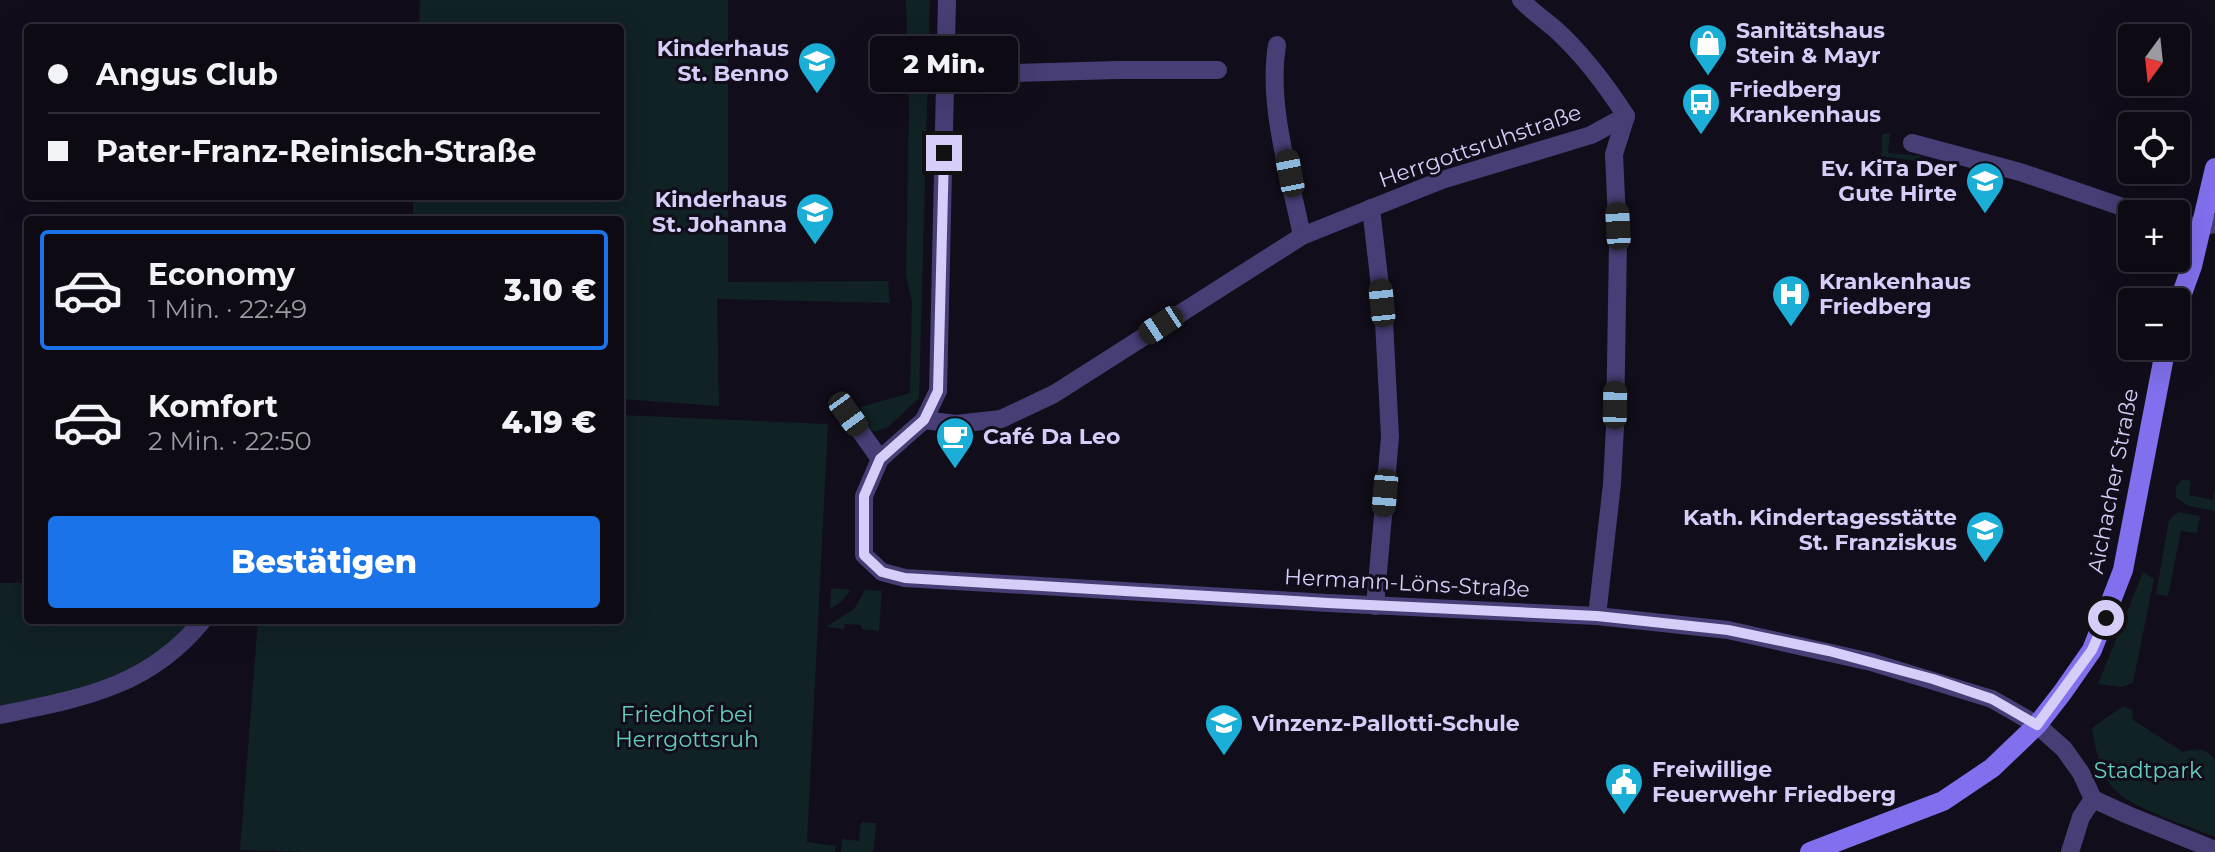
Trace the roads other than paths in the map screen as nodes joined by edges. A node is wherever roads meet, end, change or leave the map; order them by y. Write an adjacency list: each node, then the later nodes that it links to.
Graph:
1 (947, 0): 5 (street)
2 (1521, 0): 6 (street)
3 (1277, 45): 12 (street)
4 (1218, 70): 5 (street)
5 (946, 75): 16 (street)
6 (1626, 116): 10 (street, Herrgottsruhstraße); 19 (street)
7 (1912, 143): 9 (street)
8 (2215, 174): 11 (main road)
9 (2118, 205)
10 (1371, 208): 12 (street, Herrgottsruhstraße); 18 (street)
11 (2208, 225): 13 (main road)
12 (1302, 236): 16 (street, Herrgottsruhstraße)
13 (2184, 288)
14 (2163, 360): 22 (main road, Aichacher Straße)
15 (848, 414): 17 (street)
16 (924, 420): 17 (street)
17 (880, 459): 18 (street, Hermann-Löns-Straße)
18 (1375, 606): 19 (street, Hermann-Löns-Straße)
19 (1597, 616): 22 (street, Hermann-Löns-Straße)
20 (199, 624): 21 (street)
21 (0, 715)
22 (2037, 725): 23 (street, Hermann-Löns-Straße); 25 (main road, Aichacher Straße)
23 (2093, 799): 24 (street); 26 (street)
24 (2215, 850)
25 (1810, 852)
26 (2070, 852)

